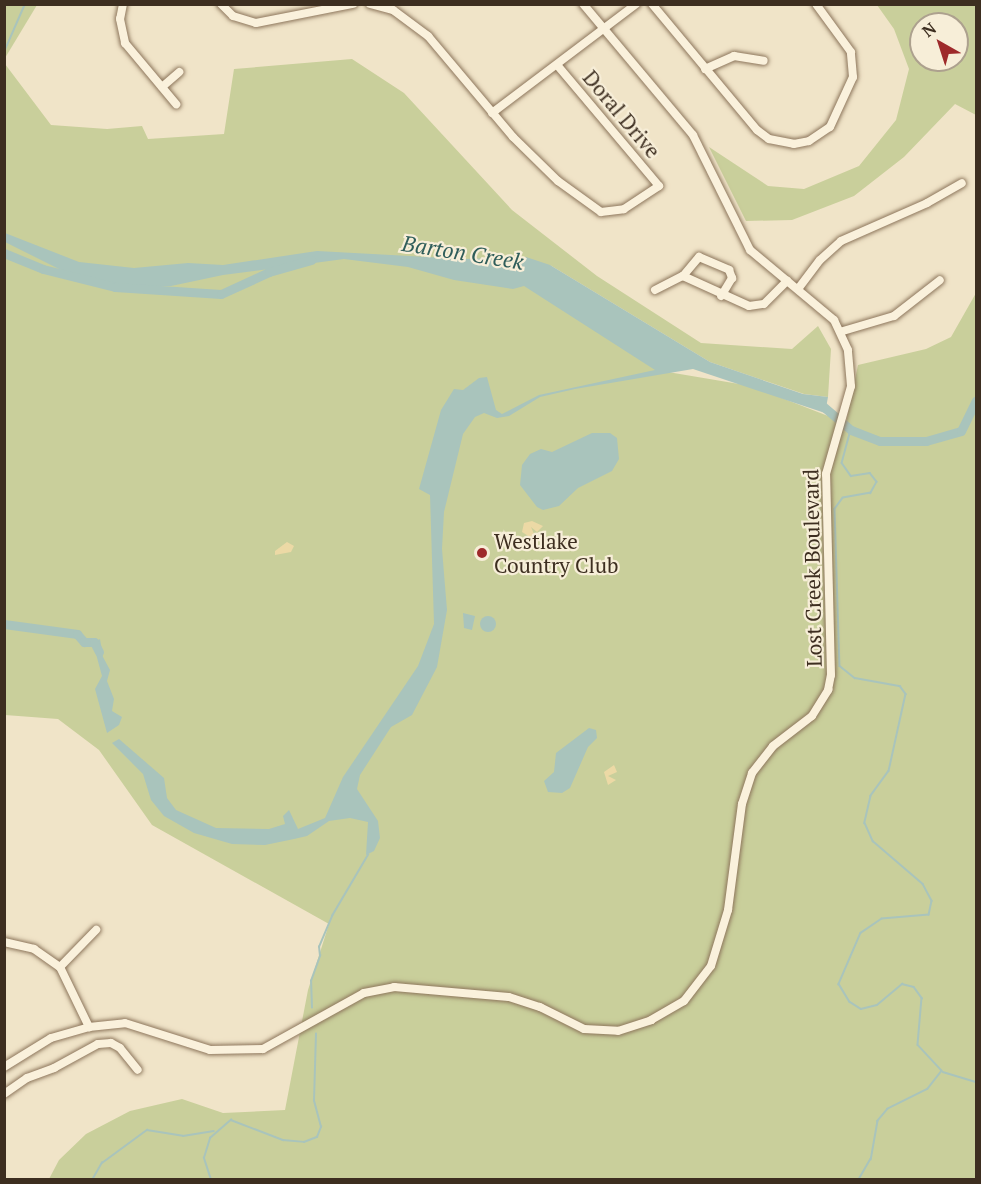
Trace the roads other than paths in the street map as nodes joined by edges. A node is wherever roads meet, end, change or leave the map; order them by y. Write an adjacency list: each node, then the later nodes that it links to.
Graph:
1 (123, 4): 14 (street)
2 (221, 4): 3 (street)
3 (353, 4)
4 (370, 4): 16 (street)
5 (583, 4): 9 (street)
6 (636, 4): 9 (street)
7 (652, 4): 12 (street)
8 (816, 4): 12 (street)
9 (602, 27): 11 (street); 20 (street)
10 (764, 62): 12 (street)
11 (557, 65): 16 (street); 16 (street, Doral Drive)
12 (705, 69)
13 (179, 72): 14 (street)
14 (162, 87): 15 (street)
15 (176, 104)
16 (492, 113)
17 (962, 183): 21 (street)
18 (683, 276): 22 (street); 23 (street); 23 (street)
19 (940, 280): 24 (street)
20 (787, 281): 21 (street); 23 (street)
21 (798, 289): 24 (street)
22 (655, 290)
23 (722, 296)
24 (843, 332): 28 (street, Lost Creek Boulevard)
25 (96, 930): 27 (street)
26 (4, 942): 27 (street)
27 (60, 967): 28 (street)
28 (89, 1027): 29 (street, Lost Creek Boulevard)
29 (4, 1067)
30 (138, 1070): 31 (street)
31 (4, 1094)

